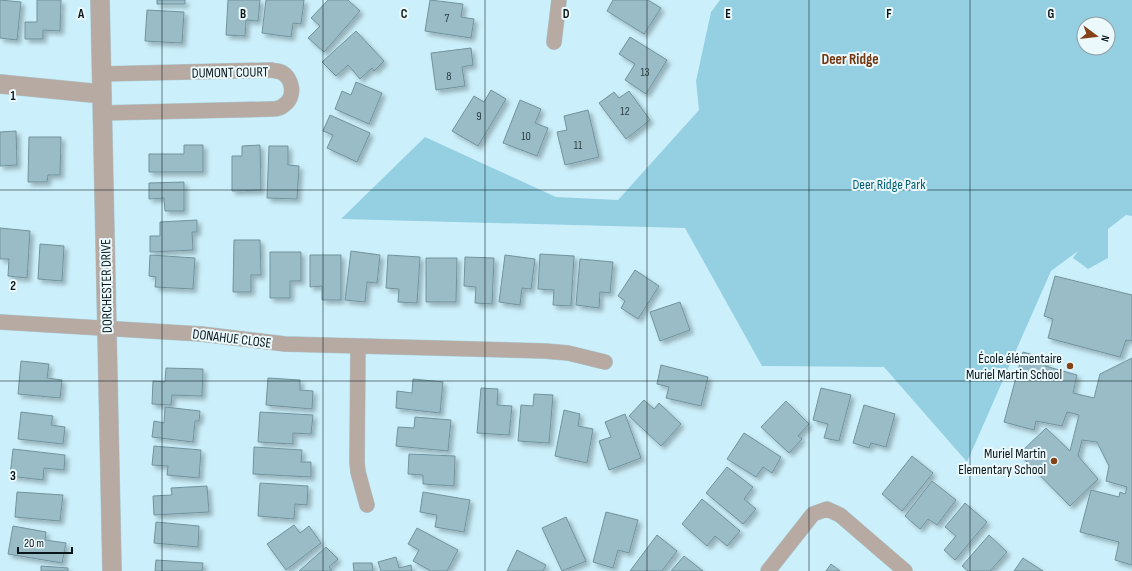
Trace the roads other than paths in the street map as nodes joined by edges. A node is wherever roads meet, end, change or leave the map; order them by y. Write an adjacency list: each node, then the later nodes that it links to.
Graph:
1 (100, 0): 4 (street, DORCHESTER DRIVE)
2 (559, 0): 3 (street)
3 (554, 42)
4 (101, 74): 6 (street, DORCHESTER DRIVE); 6 (street, DUMONT COURT)
5 (0, 84): 6 (street)
6 (102, 103): 8 (street, DORCHESTER DRIVE)
7 (0, 322): 8 (street, DONAHUE CLOSE)
8 (107, 328): 9 (street, DONAHUE CLOSE); 12 (street, DORCHESTER DRIVE)
9 (358, 346): 10 (street, DONAHUE CLOSE); 11 (street)
10 (605, 362)
11 (367, 505)
12 (112, 571)
13 (768, 571): 14 (street)
14 (905, 571)

